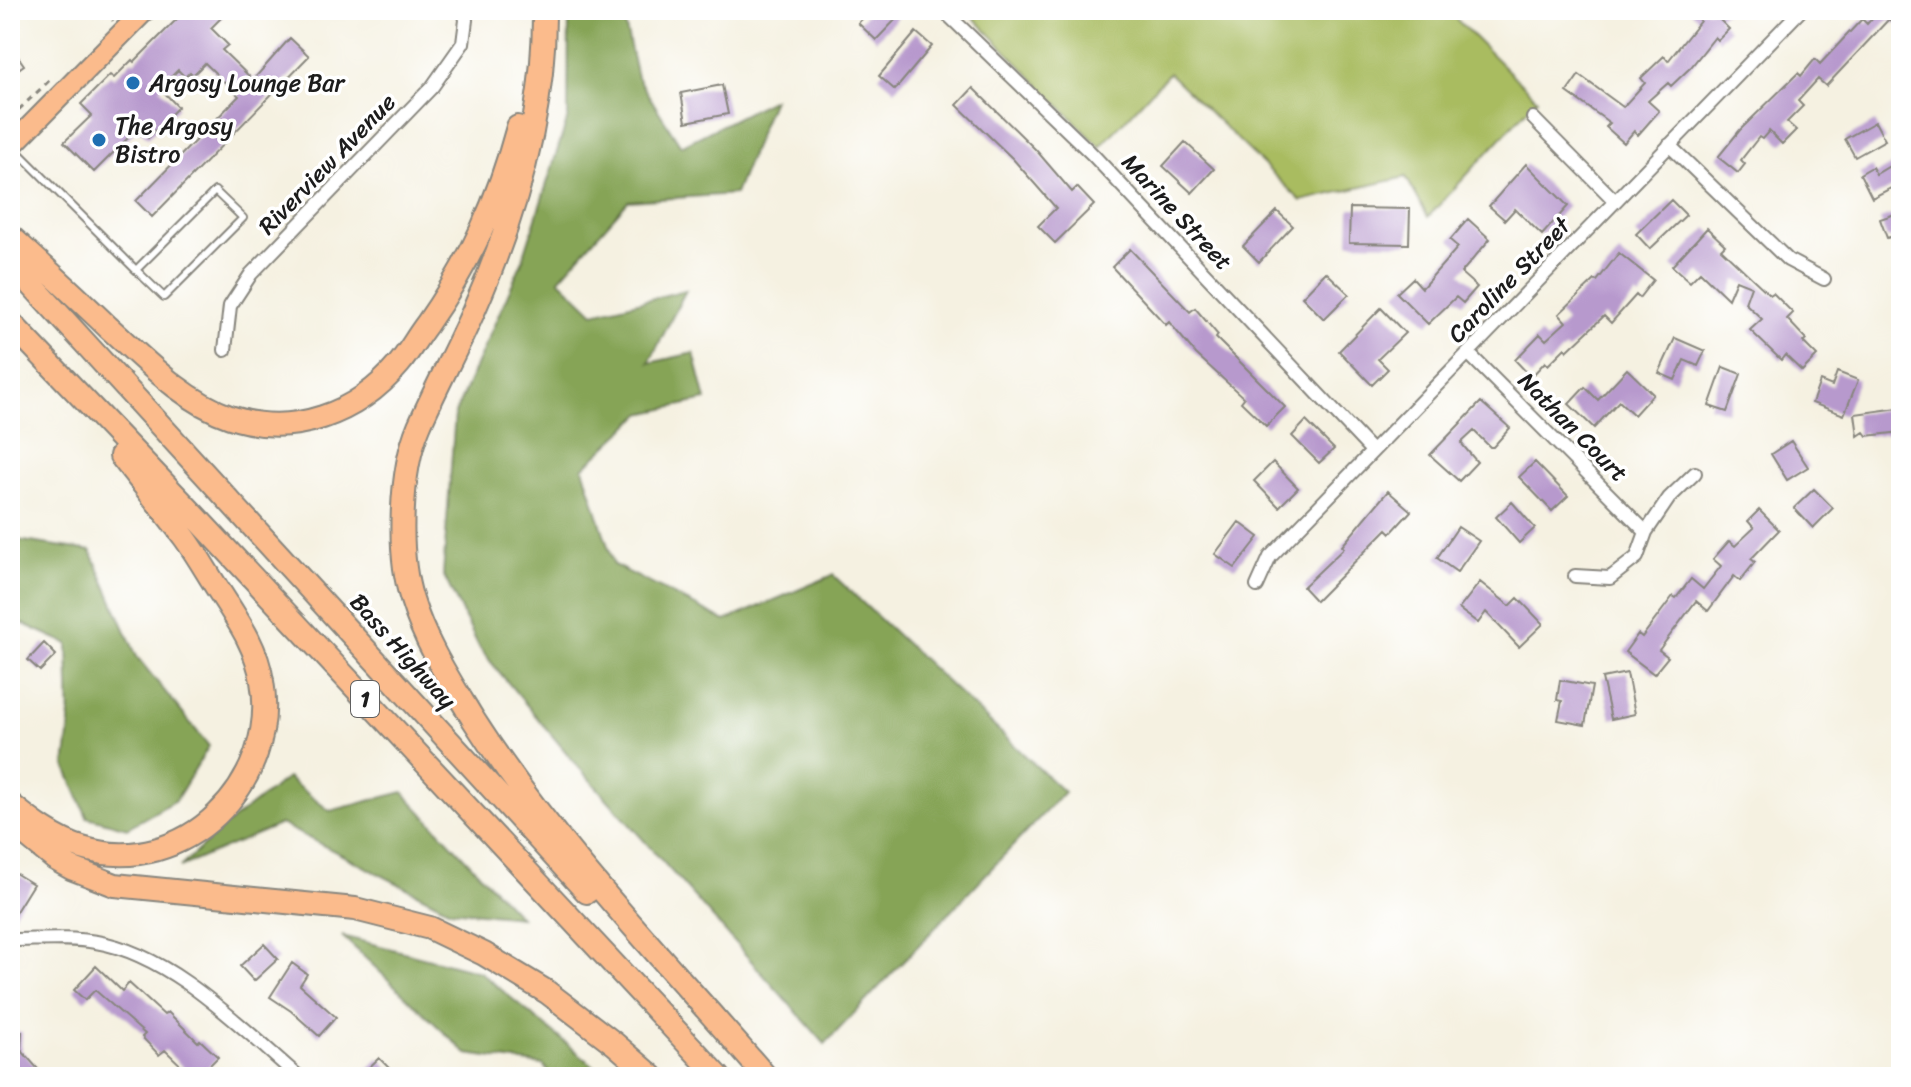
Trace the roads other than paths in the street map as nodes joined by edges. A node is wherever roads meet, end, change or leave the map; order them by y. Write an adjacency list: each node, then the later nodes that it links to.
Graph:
1 (145, 10): 9 (highway)
2 (464, 10): 16 (street, Riverview Avenue)
3 (534, 10): 11 (highway)
4 (544, 10): 31 (highway)
5 (943, 10): 19 (street, Marine Street)
6 (1801, 10): 8 (street, Caroline Street)
7 (1533, 118): 10 (street)
8 (1669, 145): 10 (street, Caroline Street); 14 (street)
9 (11, 146): 13 (lane)
10 (1615, 201): 17 (street, Caroline Street)
11 (10, 236)
12 (10, 261): 30 (highway, Bass Highway / 1)
13 (136, 270): 13 (lane)
14 (1824, 279)
15 (10, 322): 18 (highway, 1)
16 (225, 350)
17 (1469, 354): 19 (street, Caroline Street); 21 (street, Nathan Court)
18 (41, 356): 24 (highway); 29 (highway, 1)
19 (1371, 450): 23 (street, Caroline Street)
20 (1695, 473): 21 (street)
21 (1646, 532): 22 (street)
22 (1575, 576)
23 (1257, 586)
24 (10, 804)
25 (10, 822): 28 (highway)
26 (10, 940): 27 (street)
27 (299, 1077)
28 (653, 1077)
29 (719, 1077)
30 (755, 1077)
31 (766, 1077)

